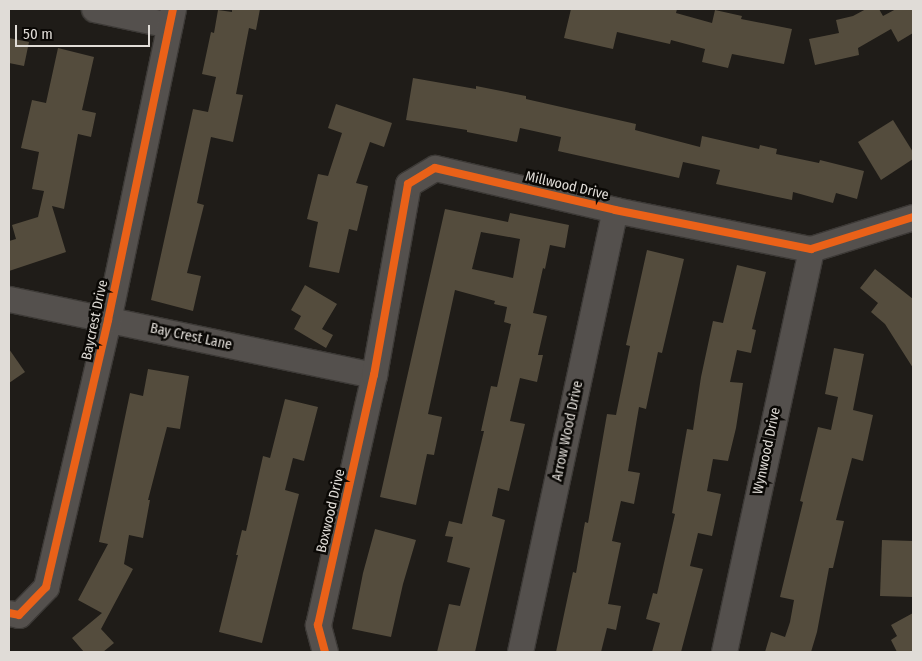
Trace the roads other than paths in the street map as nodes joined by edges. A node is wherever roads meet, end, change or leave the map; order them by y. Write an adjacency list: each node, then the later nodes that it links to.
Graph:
1 (94, 9): 2 (street)
2 (171, 17): 7 (street, Baycrest Drive)
3 (615, 210): 5 (street, Millwood Drive); 8 (street, Millwood Drive); 11 (street, Arrow Wood Drive)
4 (913, 217): 5 (street, Millwood Drive)
5 (811, 249): 12 (street, Wynwood Drive)
6 (9, 299): 7 (street, Bay Crest Lane)
7 (108, 320): 8 (street, Bay Crest Lane); 9 (street, Baycrest Drive)
8 (374, 375): 10 (street, Boxwood Drive)
9 (9, 613)
10 (325, 652)
11 (520, 652)
12 (724, 652)

